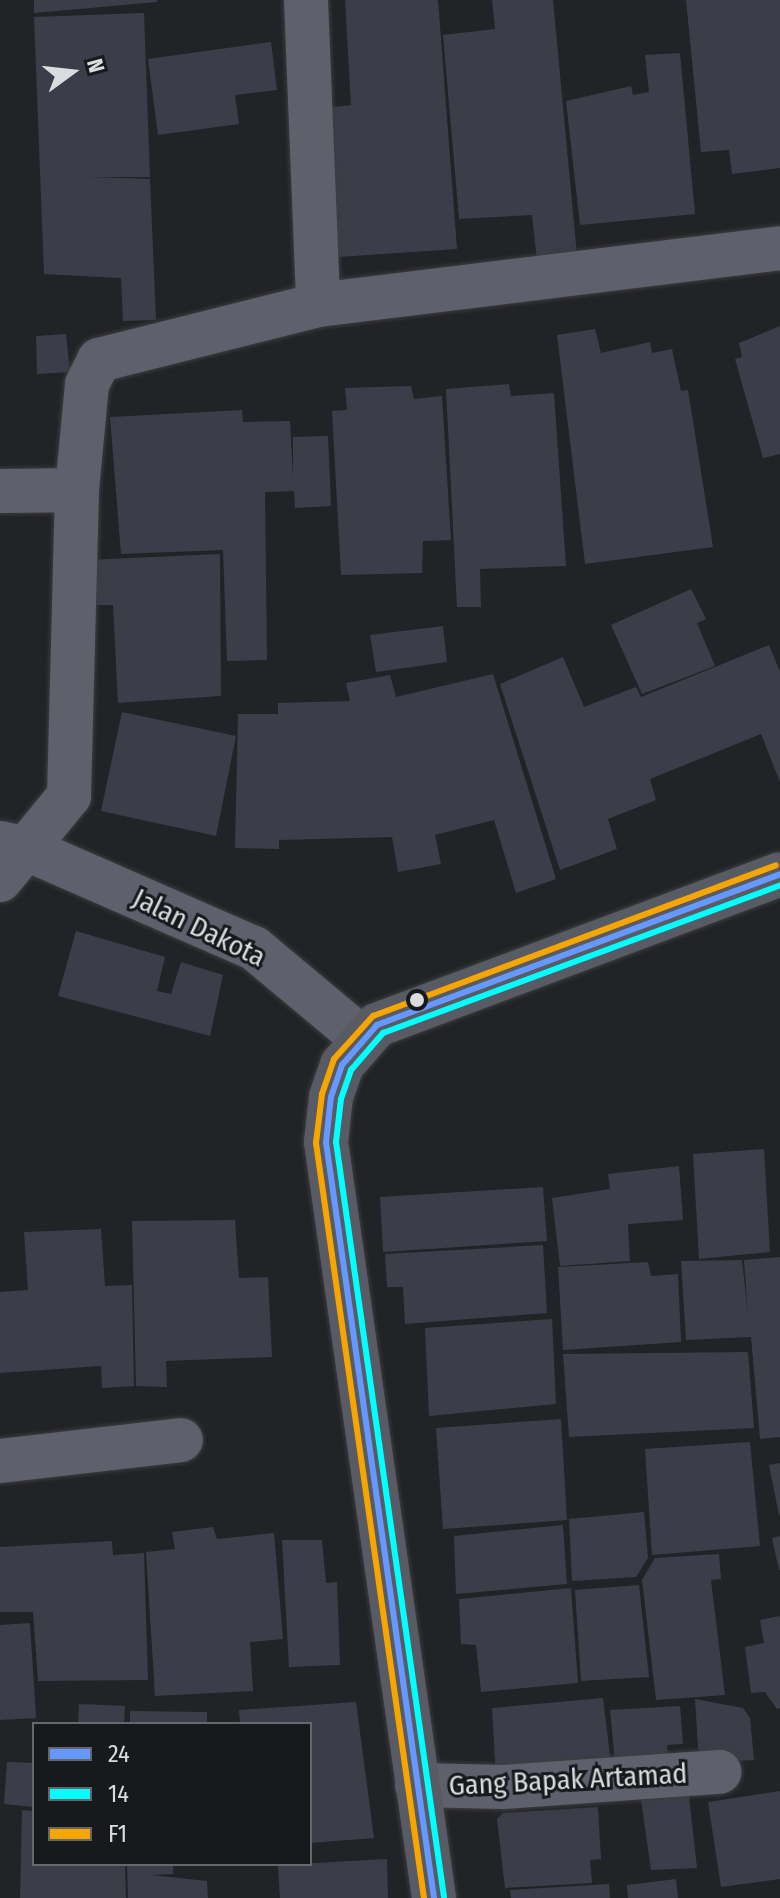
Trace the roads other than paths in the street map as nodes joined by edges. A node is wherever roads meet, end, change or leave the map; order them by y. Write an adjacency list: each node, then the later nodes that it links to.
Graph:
1 (306, 0): 3 (street)
2 (780, 248): 3 (street)
3 (318, 305): 4 (street)
4 (77, 490): 5 (street); 6 (street)
5 (0, 491)
6 (9, 857): 8 (street, Jalan Dakota)
7 (780, 874): 8 (main road)
8 (363, 1039): 12 (main road)
9 (181, 1440): 10 (street)
10 (0, 1461)
11 (719, 1772): 12 (street, Gang Bapak Artamad)
12 (417, 1785): 13 (main road)
13 (434, 1898)

